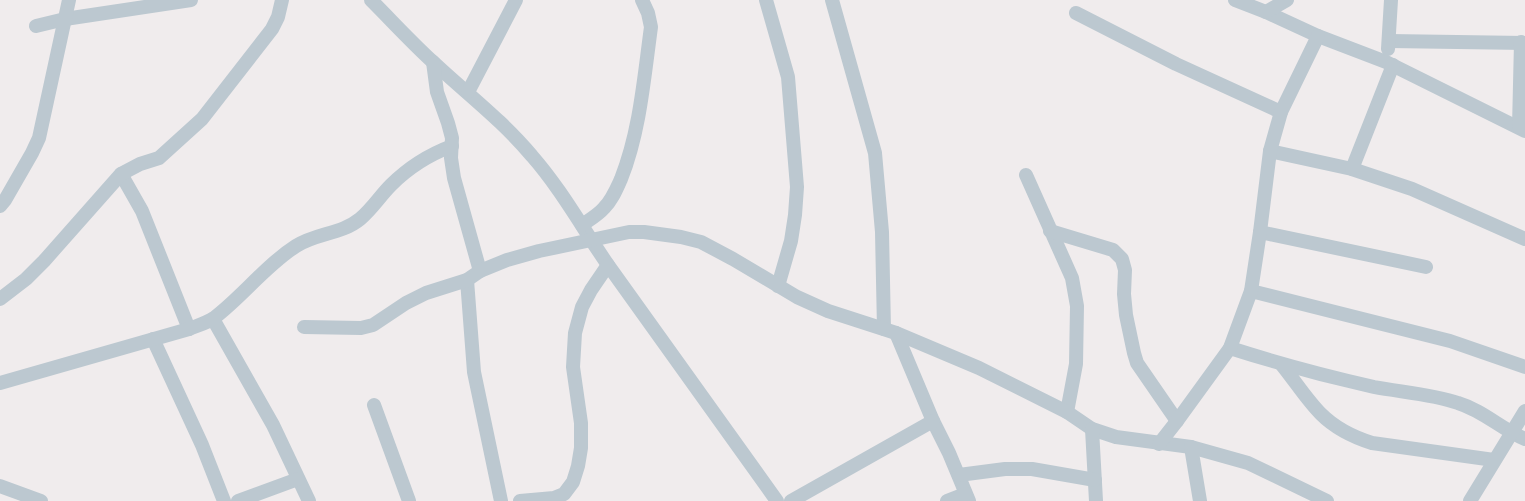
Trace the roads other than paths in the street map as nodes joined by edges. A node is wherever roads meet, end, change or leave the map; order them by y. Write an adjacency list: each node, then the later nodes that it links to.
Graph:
1 (69, 0): 15 (street)
2 (191, 0): 12 (street)
3 (282, 0): 28 (street)
4 (371, 0): 20 (street)
5 (516, 0): 22 (street)
6 (642, 0): 31 (street)
7 (766, 0): 40 (street)
8 (832, 0): 46 (street)
9 (1235, 0): 13 (street)
10 (1286, 0): 13 (street)
11 (1391, 0): 18 (street)
12 (146, 3): 15 (street)
13 (1266, 12): 17 (street)
14 (1076, 13): 23 (street)
15 (65, 18): 16 (street); 30 (street)
16 (36, 26)
17 (1318, 36): 21 (street); 23 (street)
18 (1389, 41): 19 (street); 21 (street)
19 (1523, 42): 24 (street)
20 (433, 62): 22 (street); 25 (street)
21 (1390, 64): 24 (street); 27 (street)
22 (468, 92): 31 (street)
23 (1282, 112): 26 (street)
24 (1522, 129)
25 (452, 146): 38 (street); 43 (street)
26 (1270, 152): 27 (street); 33 (street)
27 (1352, 169): 34 (street)
28 (120, 174): 42 (street); 45 (street)
29 (1026, 175): 32 (street)
30 (0, 206)
31 (582, 225): 35 (street)
32 (1050, 231): 54 (street); 56 (street)
33 (1260, 232): 37 (street); 41 (street)
34 (1525, 238)
35 (591, 240): 36 (street); 38 (street); 40 (street)
36 (608, 265): 74 (street); 75 (street)
37 (1426, 266)
38 (480, 271): 39 (street)
39 (467, 280): 44 (street); 73 (street)
40 (778, 286): 46 (street)
41 (1250, 290): 48 (street); 50 (street)
42 (0, 299)
43 (213, 319): 45 (street); 64 (street)
44 (304, 327)
45 (189, 329): 47 (street)
46 (890, 331): 54 (street); 55 (street)
47 (153, 339): 51 (street); 69 (street)
48 (1230, 348): 49 (street); 56 (street)
49 (1282, 365): 58 (street); 62 (street)
50 (1525, 367)
51 (0, 383)
52 (374, 405): 72 (street)
53 (1525, 411): 58 (street)
54 (1067, 412): 57 (street)
55 (933, 421): 63 (street); 76 (street)
56 (1177, 421): 60 (street)
57 (1092, 429): 60 (street); 65 (street)
58 (1511, 433): 59 (street); 62 (street)
59 (1525, 439)
60 (1159, 444): 61 (street)
61 (1191, 447): 79 (street); 80 (street)
62 (1494, 460): 81 (street)
63 (959, 475): 65 (street); 67 (street)
64 (298, 479): 70 (street); 71 (street)
65 (1095, 480): 78 (street)
66 (0, 486): 68 (street)
67 (967, 497): 77 (street)
68 (41, 501)
69 (224, 501)
70 (238, 501)
71 (309, 501)
72 (409, 501)
73 (501, 501)
74 (520, 501)
75 (777, 501)
76 (791, 501)
77 (947, 501)
78 (1096, 501)
79 (1200, 501)
80 (1327, 501)
81 (1470, 501)

